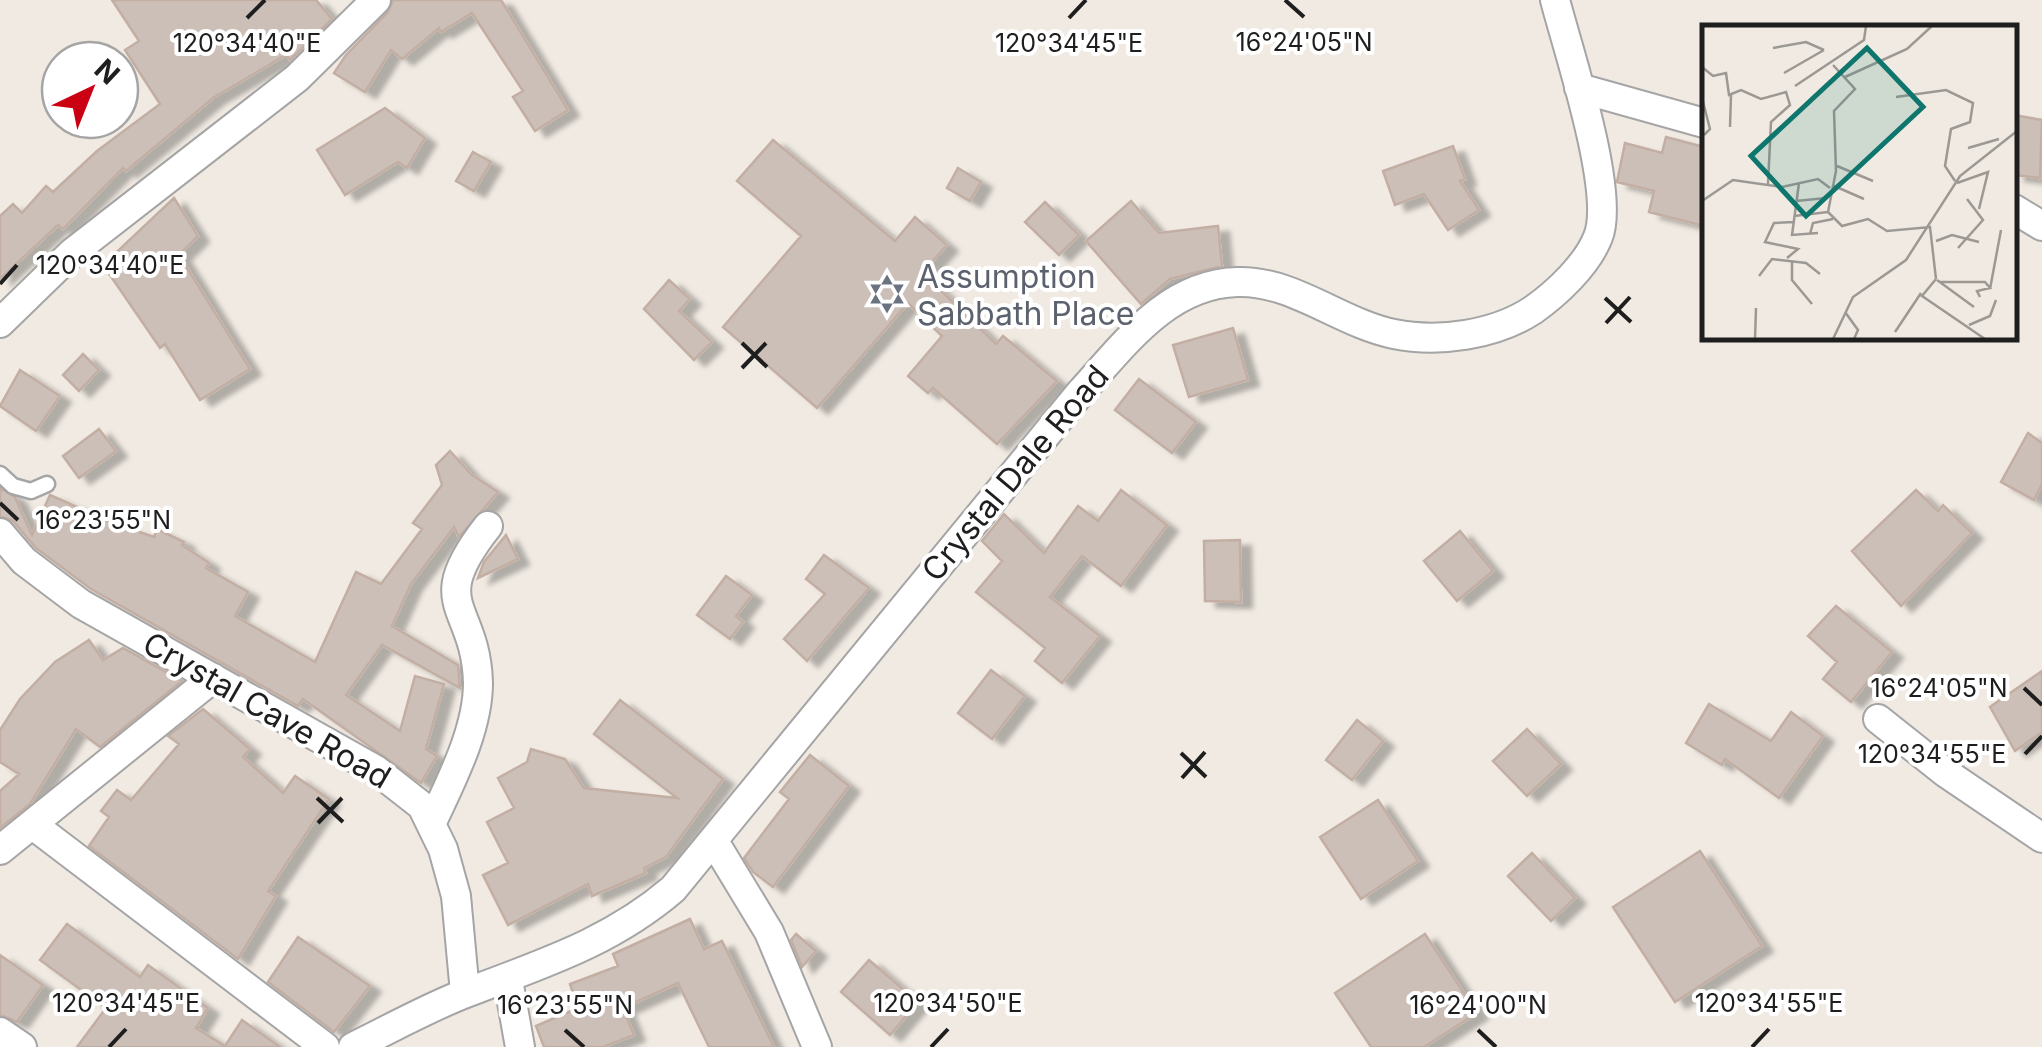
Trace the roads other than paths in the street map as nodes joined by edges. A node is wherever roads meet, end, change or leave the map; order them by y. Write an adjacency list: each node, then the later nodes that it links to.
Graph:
1 (376, 0): 7 (street)
2 (1555, 0): 3 (street, Crystal Dale Road)
3 (1579, 88): 4 (street); 17 (street, Crystal Dale Road)
4 (1702, 122)
5 (2017, 211): 6 (street)
6 (2042, 226)
7 (0, 323)
8 (0, 474): 9 (lane)
9 (47, 484)
10 (488, 526): 14 (street)
11 (0, 532): 12 (street, Crystal Cave Road)
12 (213, 678): 14 (street, Crystal Cave Road); 15 (street)
13 (1878, 719): 16 (street)
14 (432, 822): 20 (street, Crystal Cave Road)
15 (33, 825): 18 (street); 23 (street)
16 (2042, 838)
17 (715, 843): 19 (street, Crystal Dale Road); 26 (street)
18 (0, 850)
19 (508, 980): 20 (street, Crystal Dale Road); 25 (street)
20 (465, 994): 24 (street)
21 (0, 1032): 22 (street)
22 (22, 1047)
23 (325, 1047)
24 (352, 1047)
25 (520, 1047)
26 (816, 1047)

